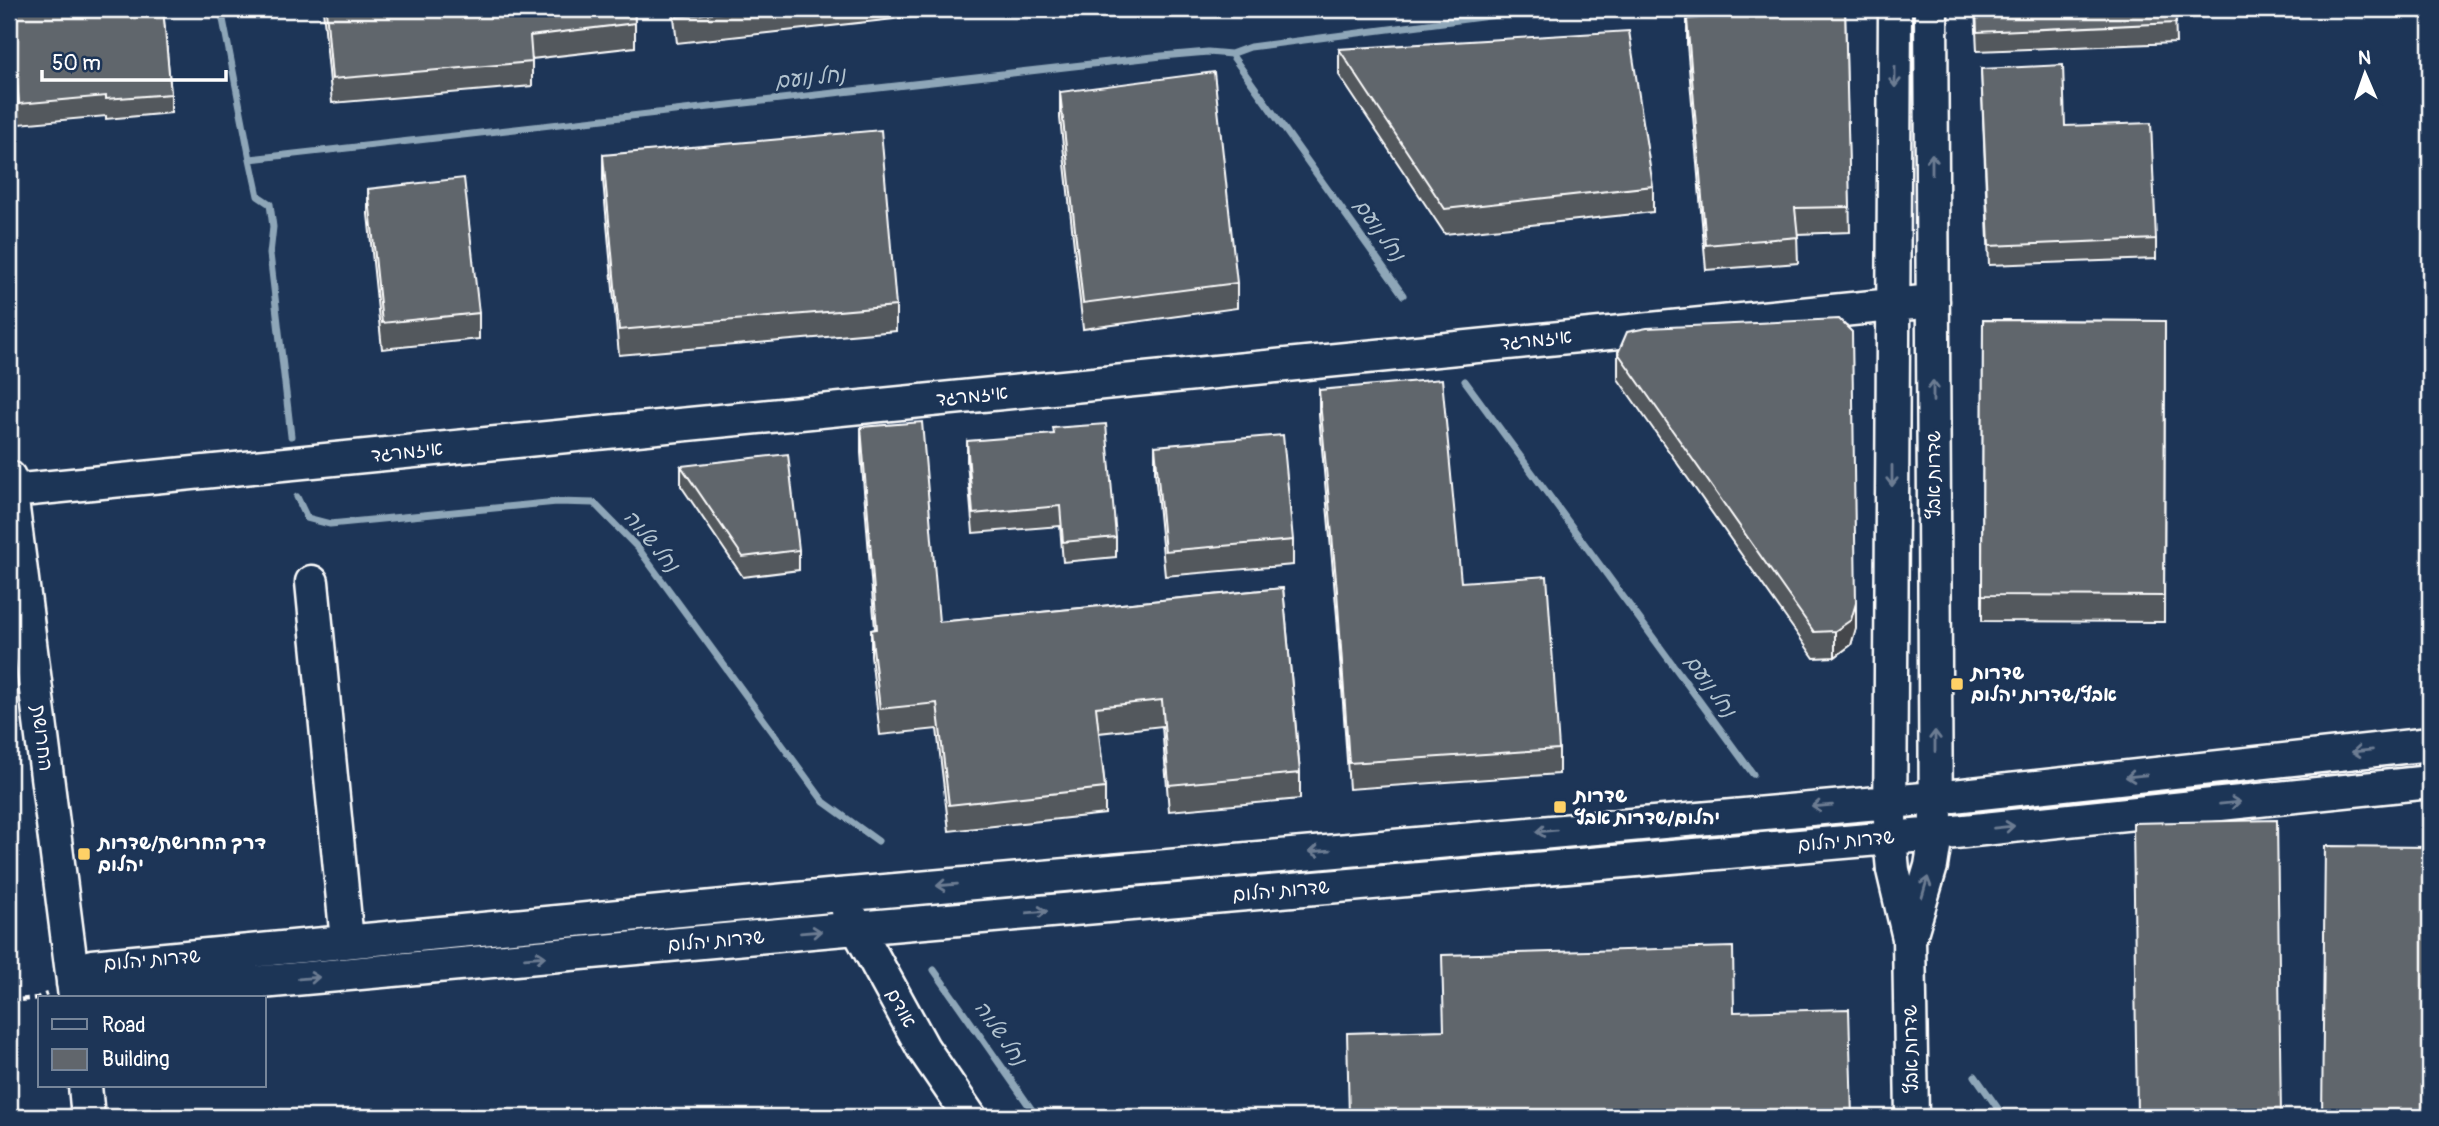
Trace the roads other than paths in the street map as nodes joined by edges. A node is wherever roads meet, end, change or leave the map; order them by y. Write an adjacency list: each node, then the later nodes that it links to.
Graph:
1 (1895, 9): 4 (street, שדרות אבץ, one-way to 4)
2 (1931, 9): 3 (street, שדרות אבץ, one-way to 2)
3 (1933, 301): 4 (street, איזמרגד); 9 (street, שדרות אבץ, one-way to 3)
4 (1893, 305): 5 (street, איזמרגד); 10 (street, שדרות אבץ, one-way to 10)
5 (10, 484): 17 (street, החרושת)
6 (312, 582): 16 (street)
7 (2430, 744): 9 (street, שדרות יהלום, one-way to 9)
8 (2430, 782): 11 (street, שדרות יהלום, one-way to 8)
9 (1936, 798): 10 (street, שדרות יהלום); 11 (street, שדרות אבץ)
10 (1890, 800): 12 (street, שדרות אבץ); 13 (street, שדרות יהלום, one-way to 13)
11 (1936, 834): 12 (street, שדרות יהלום); 15 (street, שדרות אבץ, one-way to 11)
12 (1890, 838): 14 (street, שדרות יהלום, one-way to 12); 15 (street, שדרות אבץ)
13 (839, 895): 14 (street, אודם); 16 (street, שדרות יהלום)
14 (856, 928): 19 (street, שדרות יהלום, one-way to 14); 22 (street, אודם)
15 (1909, 939): 23 (street, שדרות אבץ)
16 (347, 941): 17 (street, שדרות יהלום)
17 (74, 991): 18 (street, שדרות יהלום, one-way to 18)
18 (94, 996)
19 (109, 996)
20 (85, 1088): 21 (street)
21 (89, 1117)
22 (970, 1117)
23 (1912, 1117)

